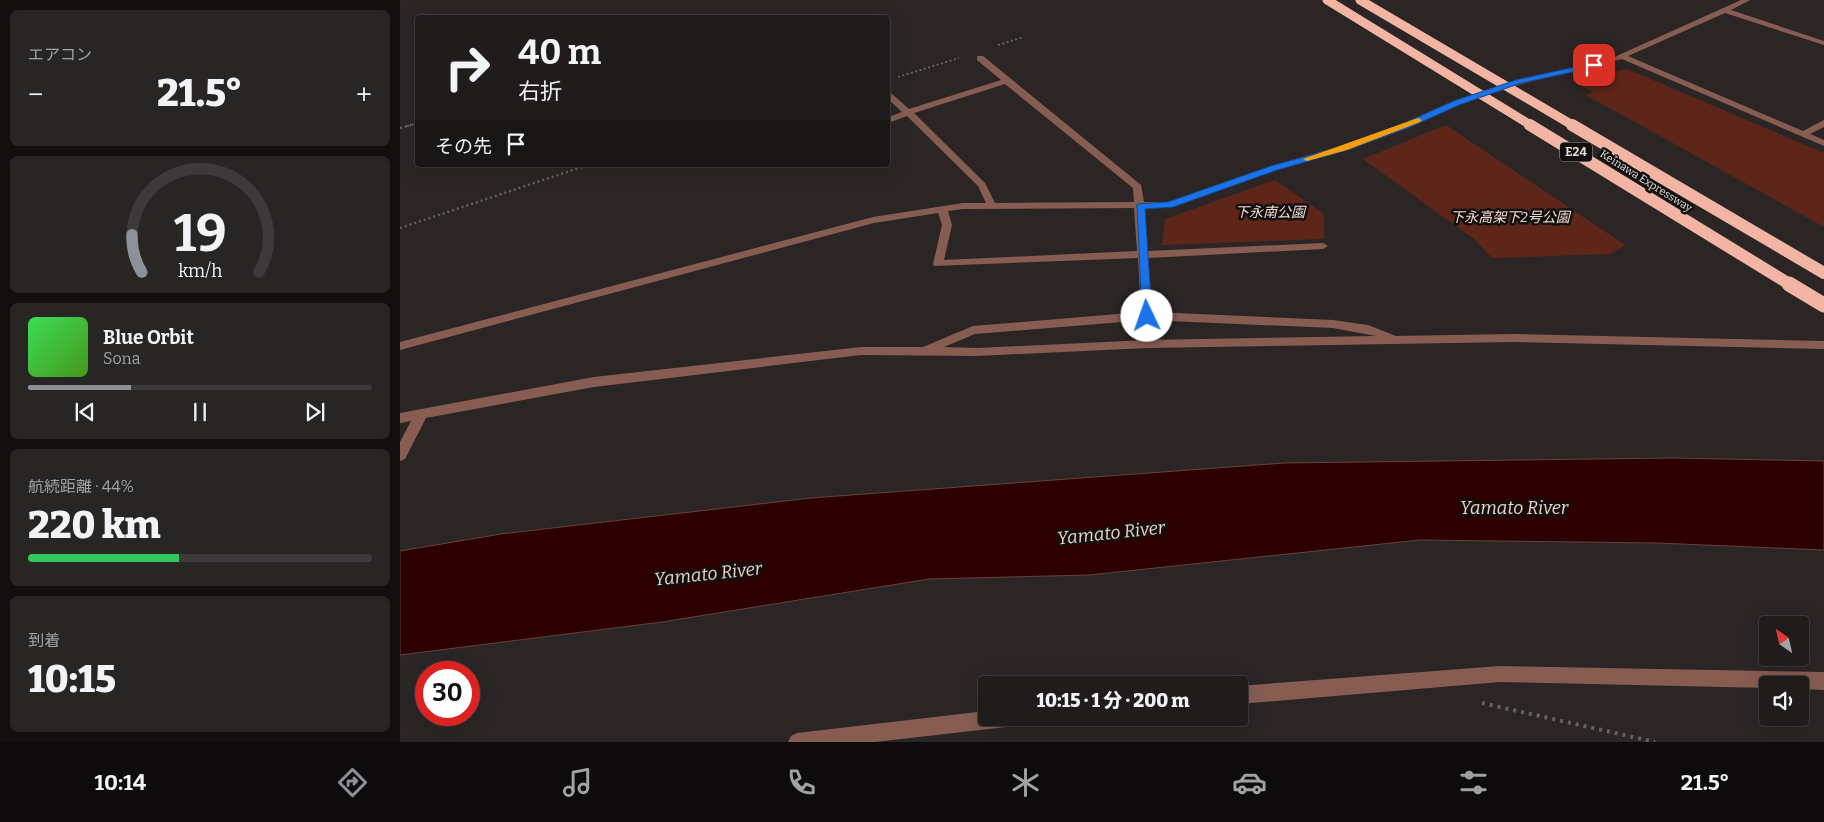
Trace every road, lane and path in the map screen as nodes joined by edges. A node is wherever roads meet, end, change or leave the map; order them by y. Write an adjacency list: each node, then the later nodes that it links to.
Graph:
1 (1327, 0): 29 (highway, Keinawa Expressway / E24, bridge)
2 (1360, 0): 28 (highway, Keinawa Expressway / E24, bridge)
3 (1747, 0): 4 (street)
4 (1724, 10): 6 (street); 8 (street)
5 (1024, 37): 7 (path)
6 (1824, 43)
7 (996, 46)
8 (1623, 57): 19 (street); 23 (street)
9 (959, 58): 11 (path)
10 (980, 58): 12 (street)
11 (894, 78)
12 (1007, 81): 14 (street); 23 (street)
13 (890, 97): 14 (street)
14 (908, 112): 15 (street); 22 (street)
15 (890, 119)
16 (1824, 123): 19 (street)
17 (415, 125): 18 (path)
18 (400, 128)
19 (1803, 134): 20 (street)
20 (1824, 143)
21 (582, 167): 25 (path)
22 (992, 206): 23 (street); 24 (street)
23 (1140, 206): 27 (street)
24 (942, 210): 27 (street); 34 (street)
25 (400, 228)
26 (1323, 246): 27 (street)
27 (1143, 255): 30 (street)
28 (1824, 273)
29 (1824, 305)
30 (1147, 316): 32 (street); 35 (street)
31 (1824, 338): 33 (street)
32 (1400, 340): 33 (street); 35 (street)
33 (1818, 345)
34 (400, 346)
35 (922, 352): 36 (street)
36 (421, 415): 37 (street); 38 (street)
37 (400, 418)
38 (400, 455)
39 (1824, 682): 40 (street)
40 (1248, 694)
41 (1472, 701): 44 (path)
42 (978, 721): 43 (street)
43 (797, 742)
44 (1655, 742)

